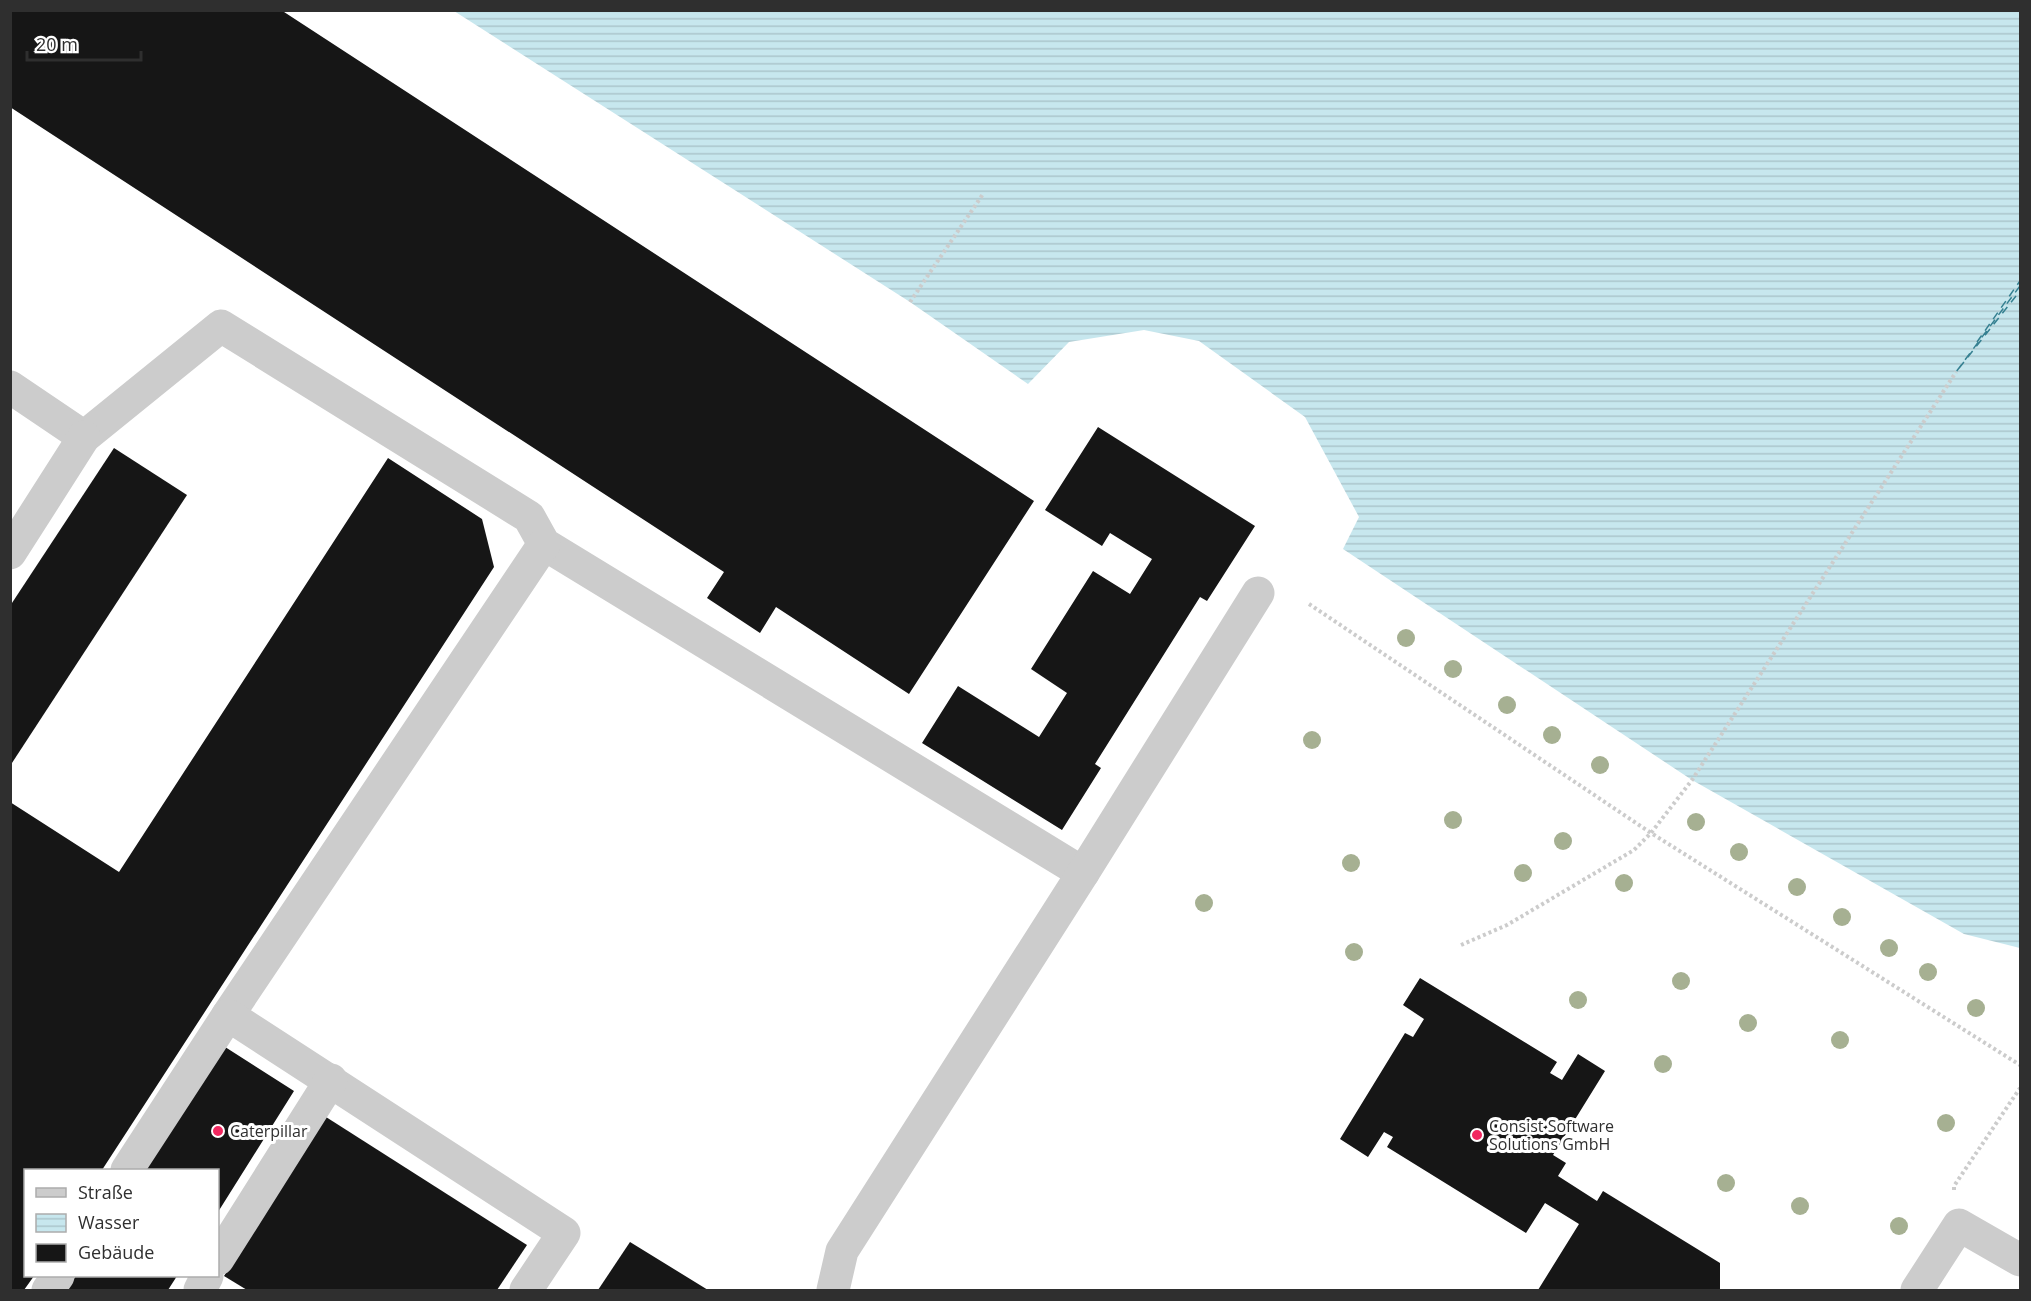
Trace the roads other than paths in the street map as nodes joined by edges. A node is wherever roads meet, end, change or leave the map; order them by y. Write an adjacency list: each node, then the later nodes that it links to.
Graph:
1 (10, 387): 2 (street)
2 (84, 437): 3 (street); 4 (street)
3 (544, 544): 6 (street); 7 (street)
4 (10, 553)
5 (1258, 592): 6 (street)
6 (1083, 873): 15 (street)
7 (228, 1015): 8 (street); 9 (street)
8 (331, 1080): 10 (street); 14 (street)
9 (128, 1169)
10 (219, 1257)
11 (2020, 1260): 16 (street)
12 (57, 1277): 13 (street)
13 (48, 1290)
14 (526, 1290)
15 (833, 1290)
16 (1917, 1290)

